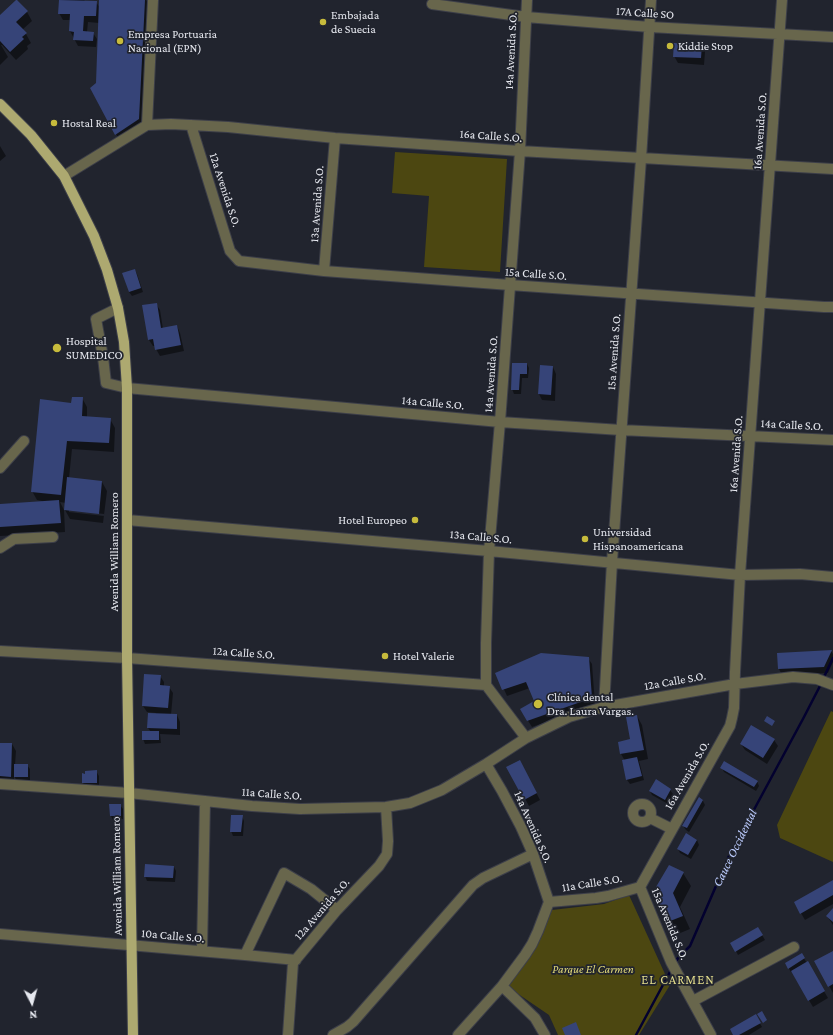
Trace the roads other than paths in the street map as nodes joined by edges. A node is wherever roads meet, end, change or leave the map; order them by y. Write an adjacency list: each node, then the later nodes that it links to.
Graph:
1 (152, 0): 11 (street)
2 (527, 0): 6 (street, 14a Avenida S.O.)
3 (651, 0): 7 (street, 15a Avenida S.O.)
4 (782, 0): 8 (street, 16a Avenida S.O.)
5 (432, 4): 6 (street, 17A Calle SO)
6 (526, 17): 7 (street, 17A Calle SO); 14 (street, 14a Avenida S.O.)
7 (650, 27): 8 (street, 17A Calle SO); 15 (street, 15a Avenida S.O.)
8 (780, 34): 9 (street, 17A Calle SO); 16 (street, 16a Avenida S.O.)
9 (833, 37)
10 (0, 104): 18 (main road, Avenida William Romero)
11 (147, 125): 12 (street, 16a Calle S.O.); 18 (street)
12 (191, 125): 13 (street, 16a Calle S.O.); 19 (street, 12a Avenida S.O.)
13 (335, 138): 14 (street, 16a Calle S.O.); 20 (street, 13a Avenida S.O.)
14 (520, 151): 15 (street, 16a Calle S.O.); 21 (street, 14a Avenida S.O.)
15 (642, 159): 16 (street, 16a Calle S.O.); 22 (street, 15a Avenida S.O.)
16 (771, 166): 17 (street, 16a Calle S.O.); 23 (street, 16a Avenida S.O.)
17 (833, 169)
18 (64, 176): 25 (main road, Avenida William Romero)
19 (239, 261): 20 (street, 15a Calle S.O.)
20 (324, 271): 21 (street, 15a Calle S.O.)
21 (510, 285): 22 (street, 15a Calle S.O.); 27 (street, 14a Avenida S.O.)
22 (631, 293): 23 (street, 15a Calle S.O.); 28 (street, 15a Avenida S.O.)
23 (761, 302): 24 (street, 15a Calle S.O.); 29 (street, 16a Avenida S.O.)
24 (833, 306)
25 (118, 308): 26 (main road, Avenida William Romero); 26 (street, 14a Calle S.O.)
26 (127, 388): 27 (street, 14a Calle S.O.); 33 (main road, Avenida William Romero)
27 (500, 422): 28 (street, 14a Calle S.O.); 36 (street, 14a Avenida S.O.)
28 (621, 430): 29 (street, 14a Calle S.O.); 37 (street, 15a Avenida S.O.)
29 (750, 436): 30 (street, 14a Calle S.O.); 38 (street, 16a Avenida S.O.)
30 (833, 440)
31 (24, 441): 32 (street)
32 (0, 468)
33 (127, 520): 36 (street, 13a Calle S.O.); 41 (main road, Avenida William Romero)
34 (53, 537): 35 (street)
35 (0, 548)
36 (489, 551): 37 (street, 13a Calle S.O.); 43 (street, 14a Avenida S.O.)
37 (612, 562): 38 (street, 13a Calle S.O.); 45 (street, 15a Avenida S.O.)
38 (740, 575): 39 (street, 13a Calle S.O.); 42 (street, 16a Avenida S.O.)
39 (833, 577)
40 (0, 651): 41 (street, 12a Calle S.O.)
41 (127, 658): 43 (street, 12a Calle S.O.); 49 (main road, Avenida William Romero)
42 (735, 684): 44 (street, 12a Calle S.O.); 45 (street, 12a Calle S.O.); 53 (street, 16a Avenida S.O.)
43 (486, 685): 46 (street)
44 (833, 685)
45 (604, 707): 46 (street, 12a Calle S.O.)
46 (526, 738): 47 (street, 11a Calle S.O.)
47 (486, 764): 51 (street, 11a Calle S.O.); 54 (street, 14a Avenida S.O.)
48 (0, 784): 49 (street, 11a Calle S.O.)
49 (129, 793): 50 (street, 11a Calle S.O.); 59 (main road, Avenida William Romero)
50 (205, 801): 51 (street, 11a Calle S.O.); 61 (street)
51 (386, 806): 57 (street, 12a Avenida S.O.)
52 (650, 818): 53 (street)
53 (672, 828): 55 (street, 16a Avenida S.O.)
54 (533, 854): 56 (street, 14a Avenida S.O.); 69 (street)
55 (640, 887): 56 (street, 11a Calle S.O.); 65 (street, 15a Avenida S.O.)
56 (549, 902): 64 (street)
57 (337, 910): 62 (street); 63 (street, 12a Avenida S.O.)
58 (0, 934): 59 (street, 10a Calle S.O.)
59 (132, 945): 61 (street, 10a Calle S.O.); 66 (main road, Avenida William Romero)
60 (794, 947): 65 (street)
61 (202, 951): 62 (street, 10a Calle S.O.)
62 (245, 955): 63 (street, 10a Calle S.O.)
63 (296, 960): 67 (street, 12a Avenida S.O.)
64 (502, 986): 70 (street); 71 (street)
65 (693, 1001): 72 (street, 15a Avenida S.O.)
66 (133, 1035)
67 (288, 1035): 68 (street)
68 (292, 1035)
69 (333, 1035)
70 (458, 1035)
71 (544, 1035)
72 (711, 1035)

